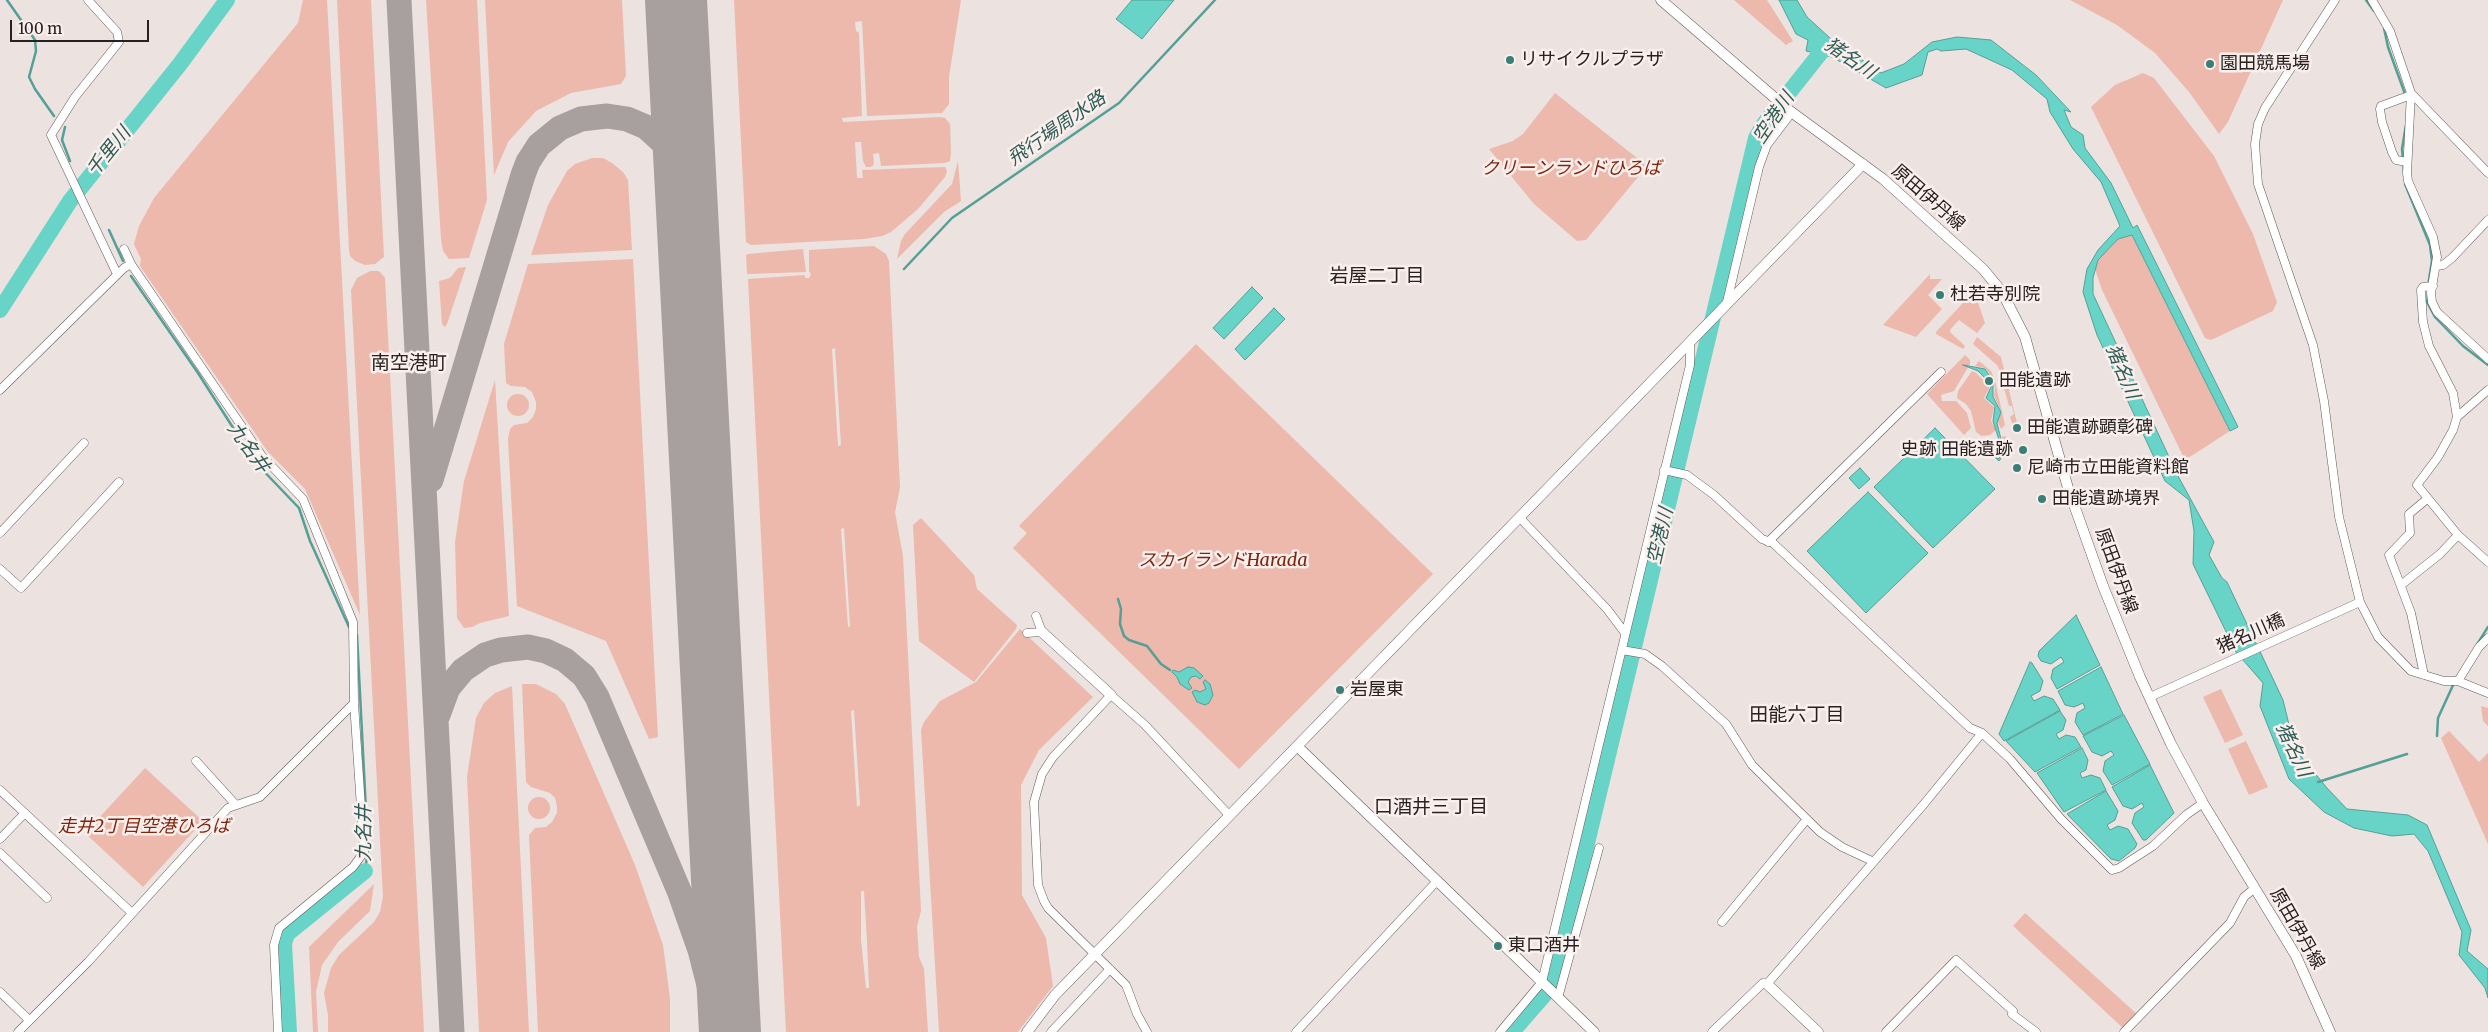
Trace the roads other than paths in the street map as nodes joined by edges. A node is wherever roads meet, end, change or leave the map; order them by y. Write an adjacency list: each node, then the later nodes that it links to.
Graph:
1 (88, 0): 14 (street)
2 (1661, 0): 6 (street, 原田伊丹線)
3 (2335, 0): 34 (street)
4 (2372, 0): 5 (street)
5 (2411, 94): 7 (street); 7 (street); 9 (street)
6 (1791, 112): 8 (street, 原田伊丹線); 16 (street)
7 (2407, 162): 13 (street)
8 (1863, 164): 16 (street); 45 (street, 原田伊丹線)
9 (2488, 173)
10 (2488, 220): 13 (street)
11 (124, 249): 12 (street)
12 (131, 264): 14 (street); 46 (street)
13 (2437, 266): 15 (street)
14 (118, 274): 20 (street)
15 (2432, 286): 18 (street); 22 (street)
16 (1726, 304): 17 (street)
17 (1693, 339): 24 (street); 27 (street)
18 (2488, 359)
19 (1941, 372): 30 (street)
20 (0, 390)
21 (2487, 394): 22 (street)
22 (2457, 417): 26 (street)
23 (84, 444): 28 (street)
24 (1666, 470): 30 (street); 38 (street)
25 (119, 482): 32 (street)
26 (2427, 499): 29 (street); 33 (street)
27 (1519, 517): 38 (street); 48 (street)
28 (0, 534)
29 (2458, 535): 31 (street); 33 (street)
30 (1768, 542): 47 (street)
31 (2488, 562)
32 (0, 569)
33 (2401, 585): 41 (street)
34 (2360, 602): 41 (street); 45 (street, 猪名川橋)
35 (1036, 616): 36 (street)
36 (1042, 632): 37 (street); 44 (street)
37 (1027, 633)
38 (1625, 633): 40 (street)
39 (2487, 640): 42 (street)
40 (1624, 651): 55 (street); 67 (street)
41 (2424, 675): 42 (street)
42 (2458, 681): 43 (street)
43 (2488, 693)
44 (1111, 695): 54 (street); 65 (street)
45 (2150, 697): 51 (street, 原田伊丹線)
46 (354, 703): 52 (street); 73 (street)
47 (1982, 733): 51 (street); 59 (street)
48 (1297, 746): 54 (street); 60 (street)
49 (196, 761): 52 (street)
50 (0, 790): 53 (street)
51 (2203, 803): 61 (street, 原田伊丹線)
52 (236, 805): 63 (street)
53 (25, 813): 56 (street); 63 (street)
54 (1229, 815): 65 (street)
55 (1807, 819): 59 (street); 64 (street)
56 (0, 839)
57 (1598, 848): 70 (street)
58 (0, 854): 62 (street)
59 (1872, 861): 68 (street)
60 (1437, 881): 67 (street); 77 (street)
61 (2255, 888): 84 (street); 85 (street, 原田伊丹線)
62 (47, 898)
63 (132, 913): 71 (street)
64 (1722, 922)
65 (1094, 955): 66 (street); 74 (street)
66 (1110, 969): 75 (street); 76 (street)
67 (1544, 984): 70 (street); 78 (street)
68 (1767, 984): 80 (street); 81 (street)
69 (0, 992): 71 (street)
70 (1556, 996): 79 (street)
71 (29, 1020): 72 (street)
72 (18, 1032)
73 (278, 1032)
74 (1027, 1032)
75 (1050, 1032)
76 (1147, 1032)
77 (1296, 1032)
78 (1500, 1032)
79 (1594, 1032)
80 (1712, 1032)
81 (1818, 1032)
82 (1886, 1032): 83 (street)
83 (2036, 1032)
84 (2124, 1032)
85 (2330, 1032)

